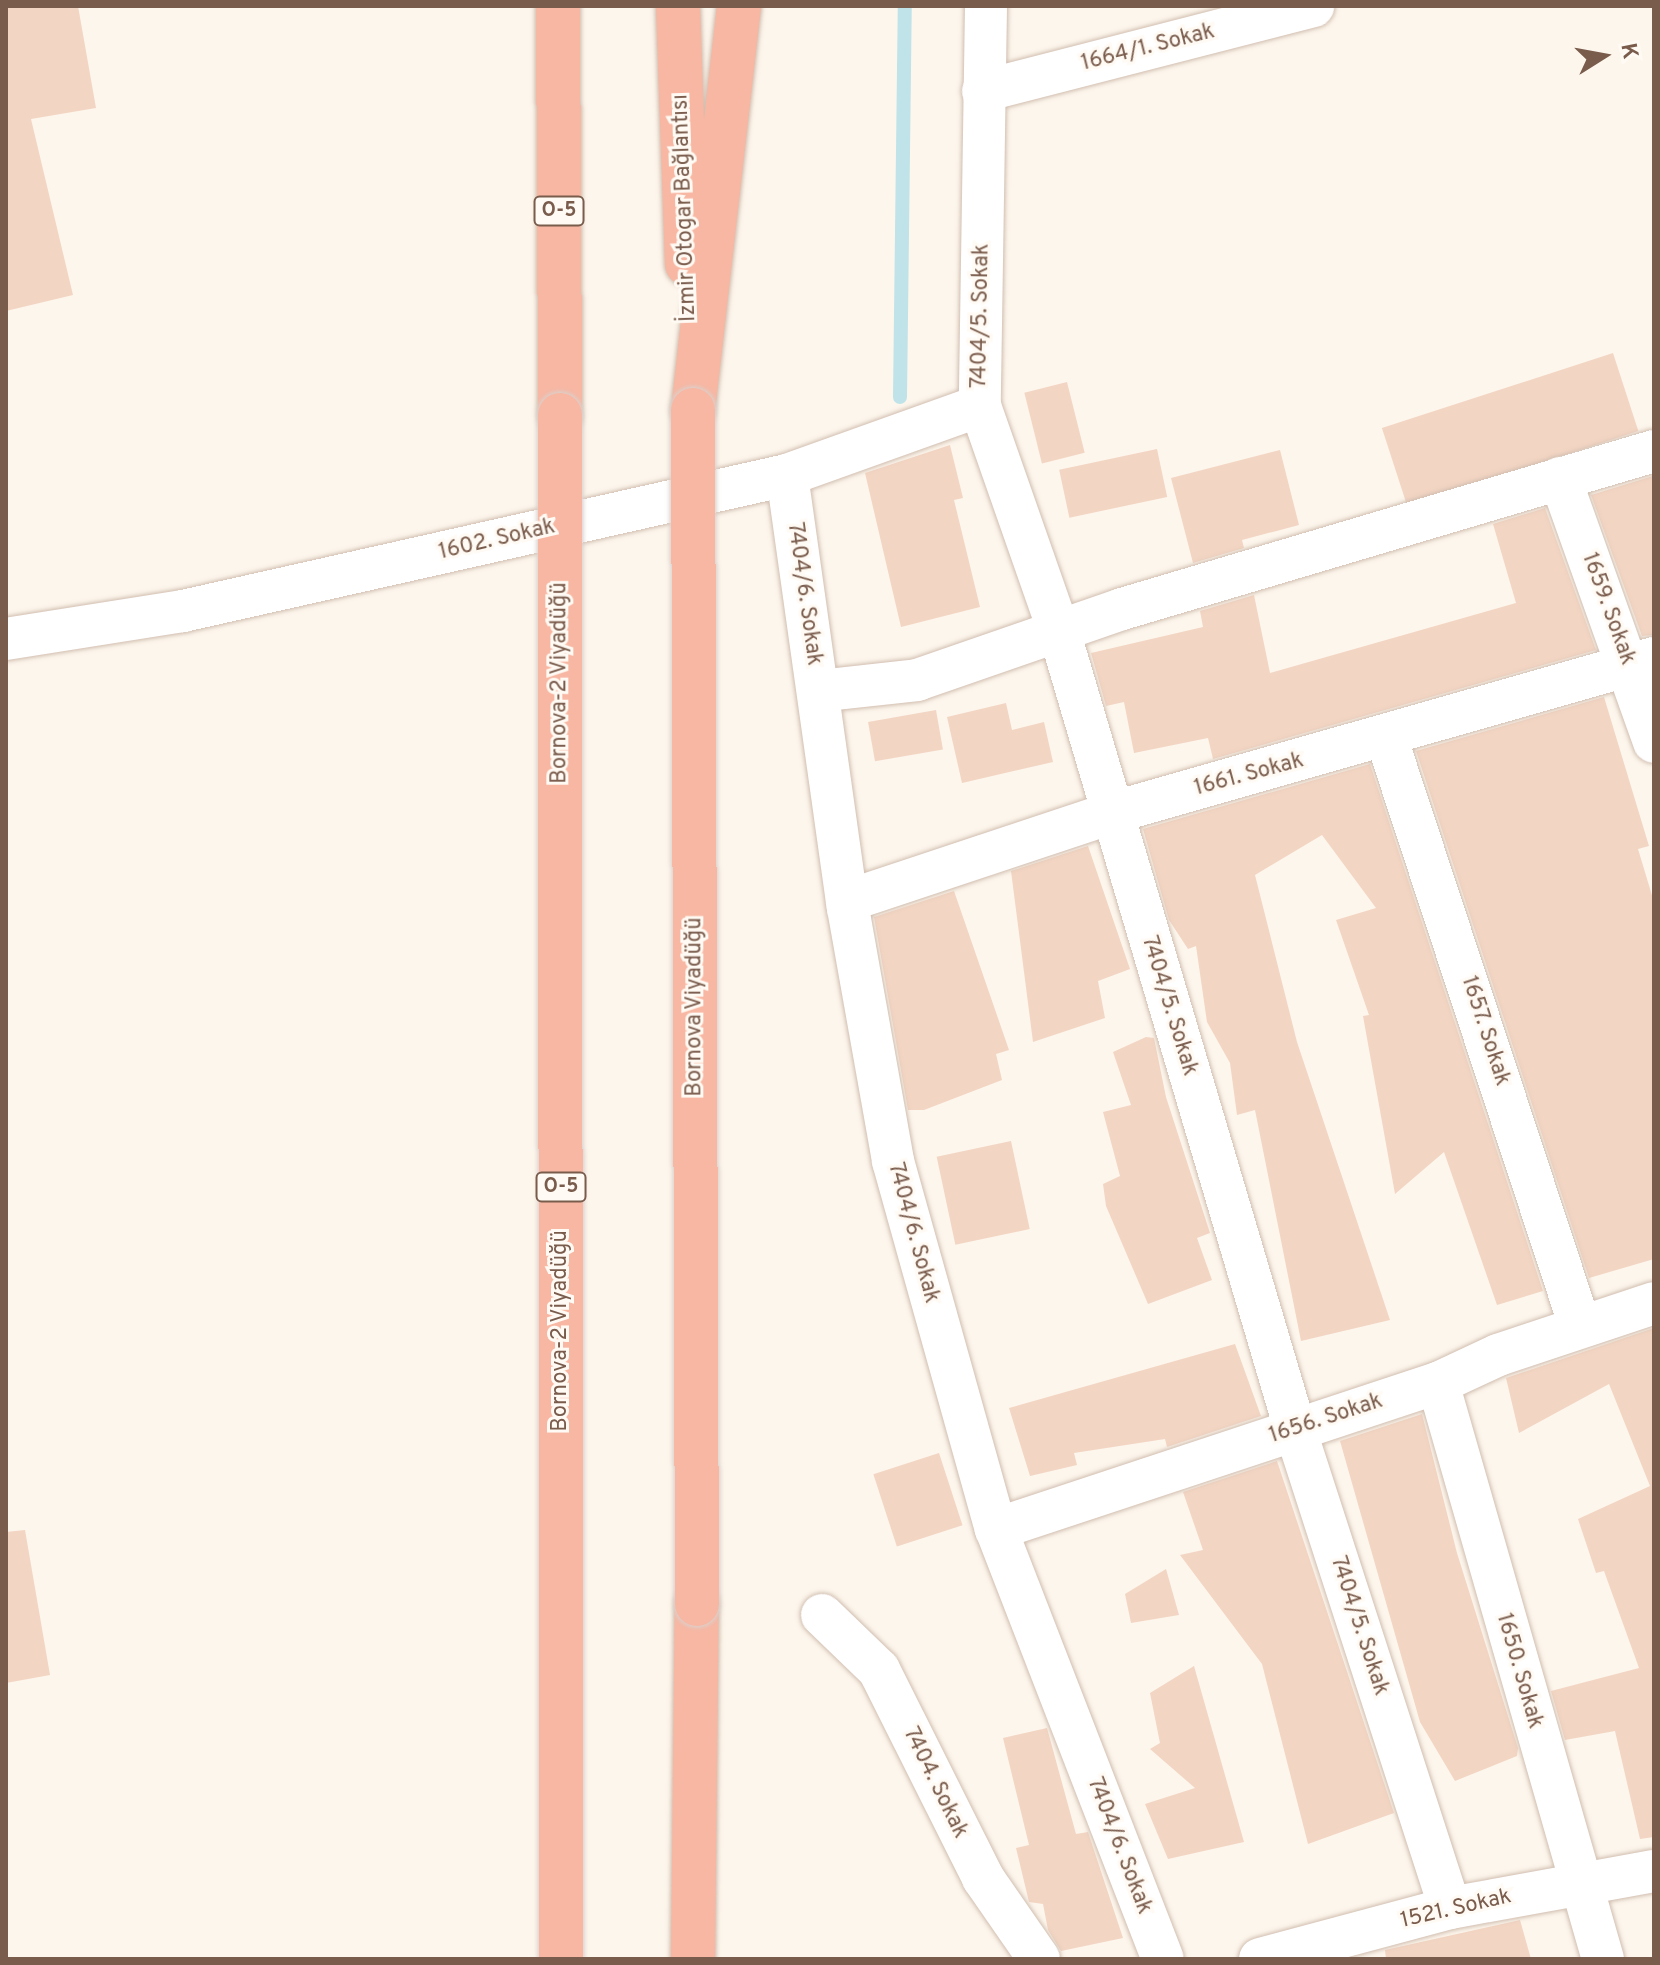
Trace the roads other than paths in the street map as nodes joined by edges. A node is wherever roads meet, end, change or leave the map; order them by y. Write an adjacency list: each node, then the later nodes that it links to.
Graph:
1 (558, 6): 29 (highway, Bornova-2 Viyadüğü / O-5, bridge)
2 (678, 6): 8 (highway, İzmir Otogar Bağlantısı)
3 (739, 6): 8 (highway)
4 (986, 6): 6 (street, 7404/5. Sokak)
5 (1313, 6): 6 (street, 1664/1. Sokak)
6 (983, 91): 7 (street, 7404/5. Sokak)
7 (980, 406): 10 (street, 1602. Sokak); 12 (street, 7404/5. Sokak)
8 (693, 410): 30 (highway, Bornova Viyadüğü, bridge)
9 (1654, 451): 11 (street)
10 (787, 475): 13 (street, 1602. Sokak); 15 (street, 7404/6. Sokak)
11 (1560, 478): 12 (street); 14 (street, 1659. Sokak)
12 (1059, 631): 15 (street); 18 (street, 7404/5. Sokak)
13 (6, 639)
14 (1642, 662): 16 (street, 1661. Sokak); 17 (street, 1659. Sokak)
15 (818, 691): 19 (street, 7404/6. Sokak)
16 (1386, 737): 18 (street, 1661. Sokak); 21 (street, 1657. Sokak)
17 (1654, 742)
18 (1111, 813): 19 (street, 1661. Sokak); 23 (street, 7404/5. Sokak)
19 (847, 901): 24 (street, 7404/6. Sokak)
20 (1654, 1303): 21 (street, 1656. Sokak)
21 (1580, 1326): 22 (street, 1656. Sokak)
22 (1438, 1383): 23 (street, 1656. Sokak); 27 (street, 1650. Sokak)
23 (1295, 1429): 24 (street, 1656. Sokak); 28 (street, 7404/5. Sokak)
24 (996, 1529): 32 (street, 7404/6. Sokak)
25 (822, 1615): 31 (street, 7404. Sokak)
26 (1654, 1871): 27 (street, 1521. Sokak)
27 (1578, 1882): 28 (street, 1521. Sokak); 34 (street, 1650. Sokak)
28 (1450, 1908): 33 (street, 1521. Sokak)
29 (561, 1959)
30 (693, 1959)
31 (1039, 1959)
32 (1163, 1959)
33 (1260, 1959)
34 (1603, 1959)

